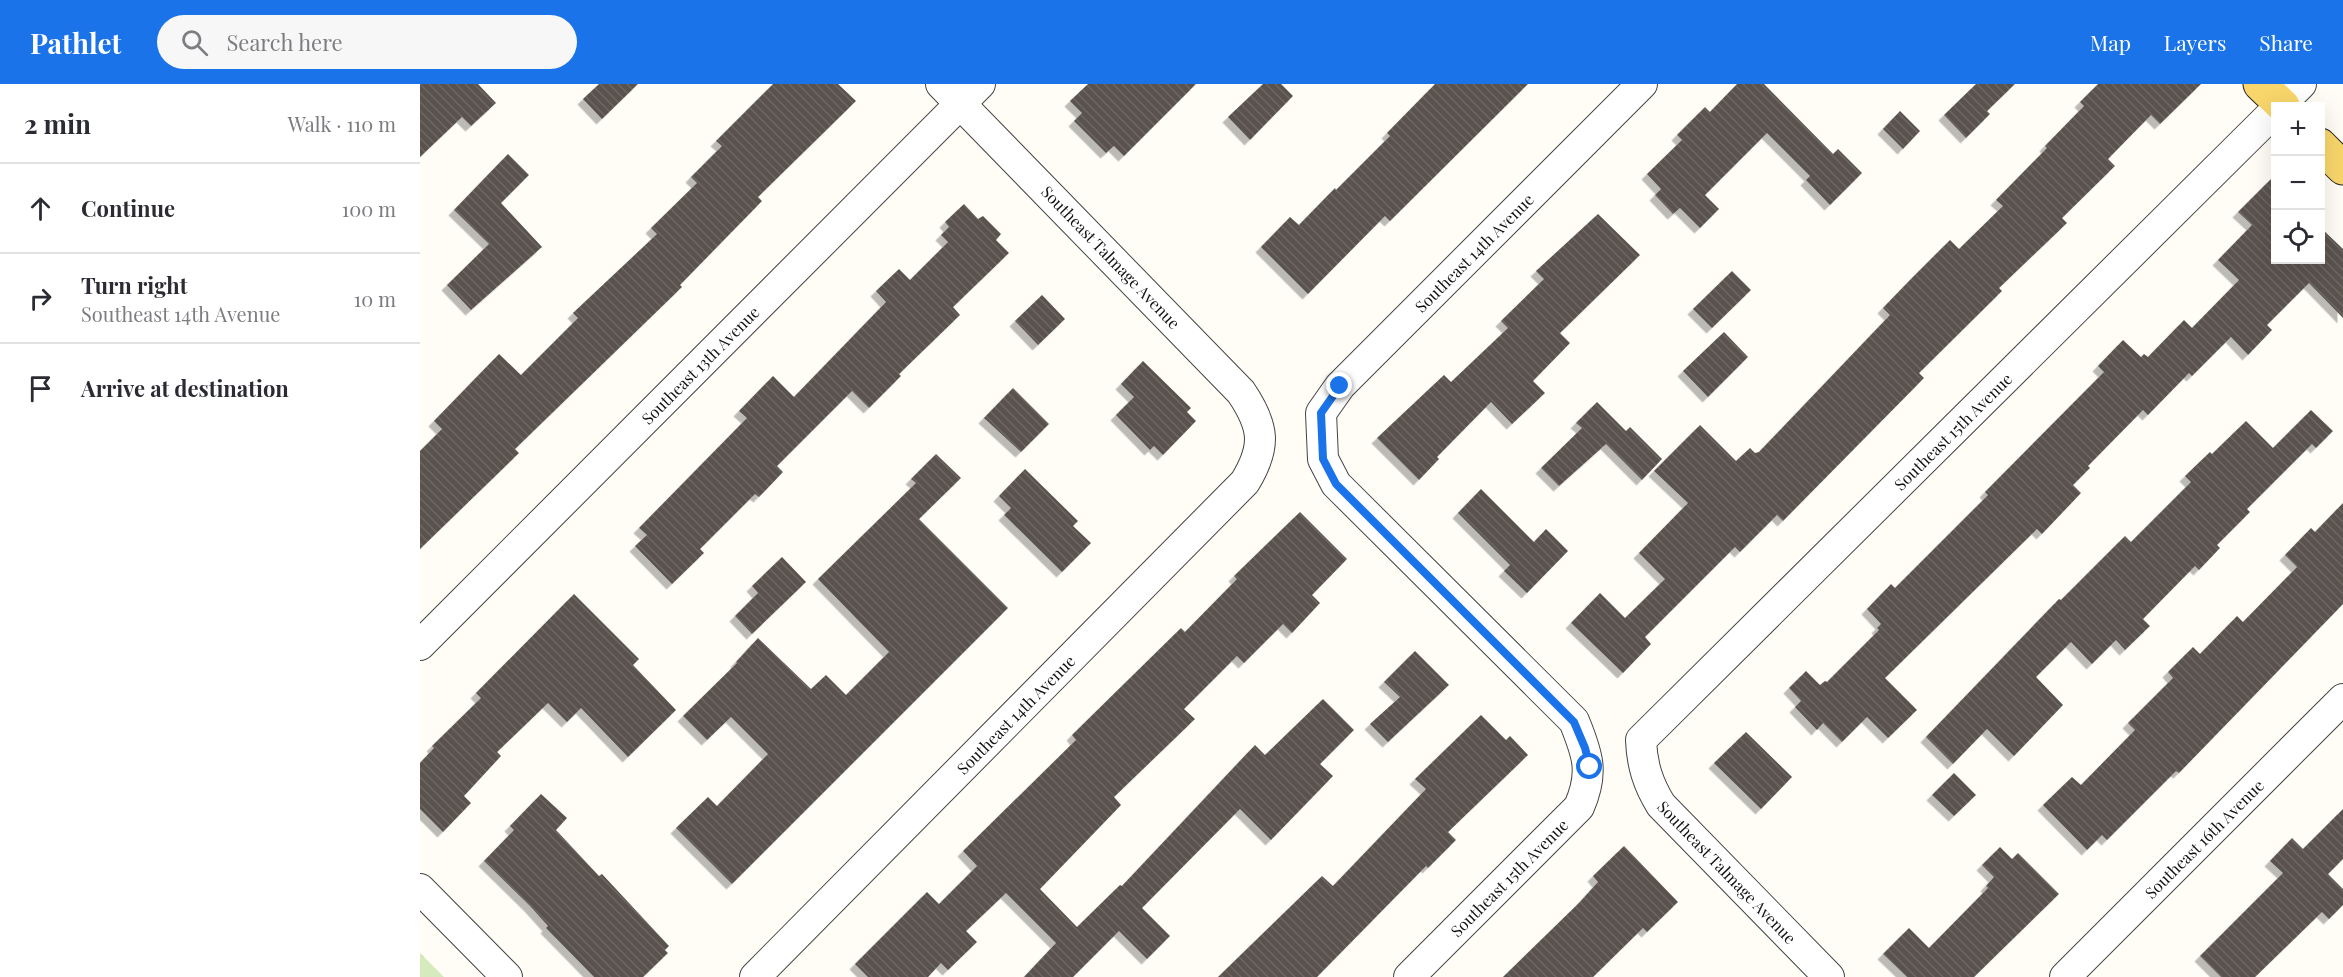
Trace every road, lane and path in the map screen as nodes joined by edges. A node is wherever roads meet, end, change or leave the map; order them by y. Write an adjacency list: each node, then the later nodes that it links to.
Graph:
1 (1642, 84): 10 (street, Southeast 14th Avenue)
2 (961, 90): 6 (street, Southeast Talmage Avenue); 7 (street, Southeast 13th Avenue)
3 (2280, 99): 9 (street, Southeast 15th Avenue)
4 (2325, 150): 5 (main road)
5 (2343, 168)
6 (1262, 442): 13 (street, Southeast 14th Avenue)
7 (420, 645)
8 (2343, 699): 16 (street, Southeast 16th Avenue)
9 (1642, 757): 15 (street, Southeast Talmage Avenue)
10 (1590, 767): 14 (street, Southeast 15th Avenue)
11 (420, 889): 12 (street)
12 (507, 977)
13 (755, 977)
14 (1409, 977)
15 (1829, 977)
16 (2065, 977)

